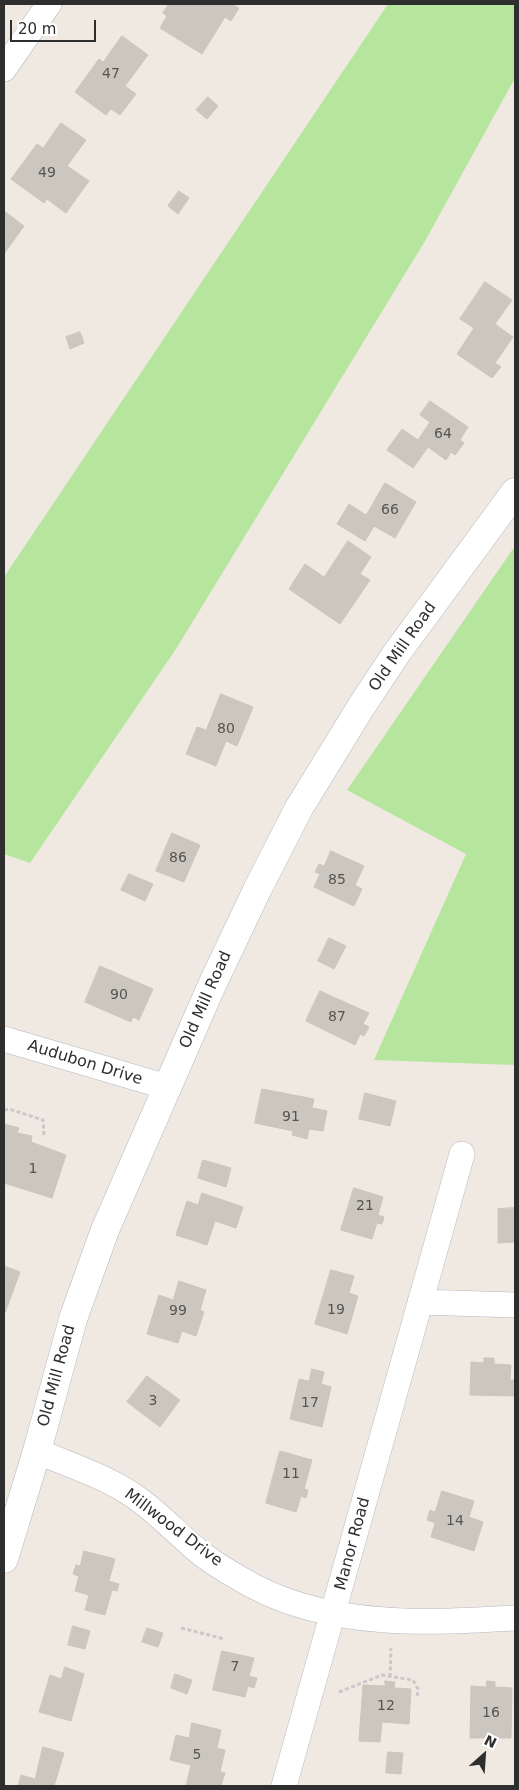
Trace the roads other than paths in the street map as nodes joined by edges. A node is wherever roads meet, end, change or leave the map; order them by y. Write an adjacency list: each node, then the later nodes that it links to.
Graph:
1 (49, 4): 2 (street)
2 (4, 69)
3 (515, 492): 5 (main road, Old Mill Road)
4 (4, 1039): 5 (street, Audubon Drive)
5 (167, 1087): 9 (main road, Old Mill Road)
6 (462, 1154): 7 (street, Manor Road)
7 (420, 1302): 8 (street); 11 (street, Manor Road)
8 (515, 1306)
9 (37, 1451): 10 (main road, Old Mill Road); 11 (street, Millwood Drive)
10 (4, 1559)
11 (333, 1614): 12 (street, Millwood Drive); 13 (street, Manor Road)
12 (515, 1618)
13 (284, 1786)

